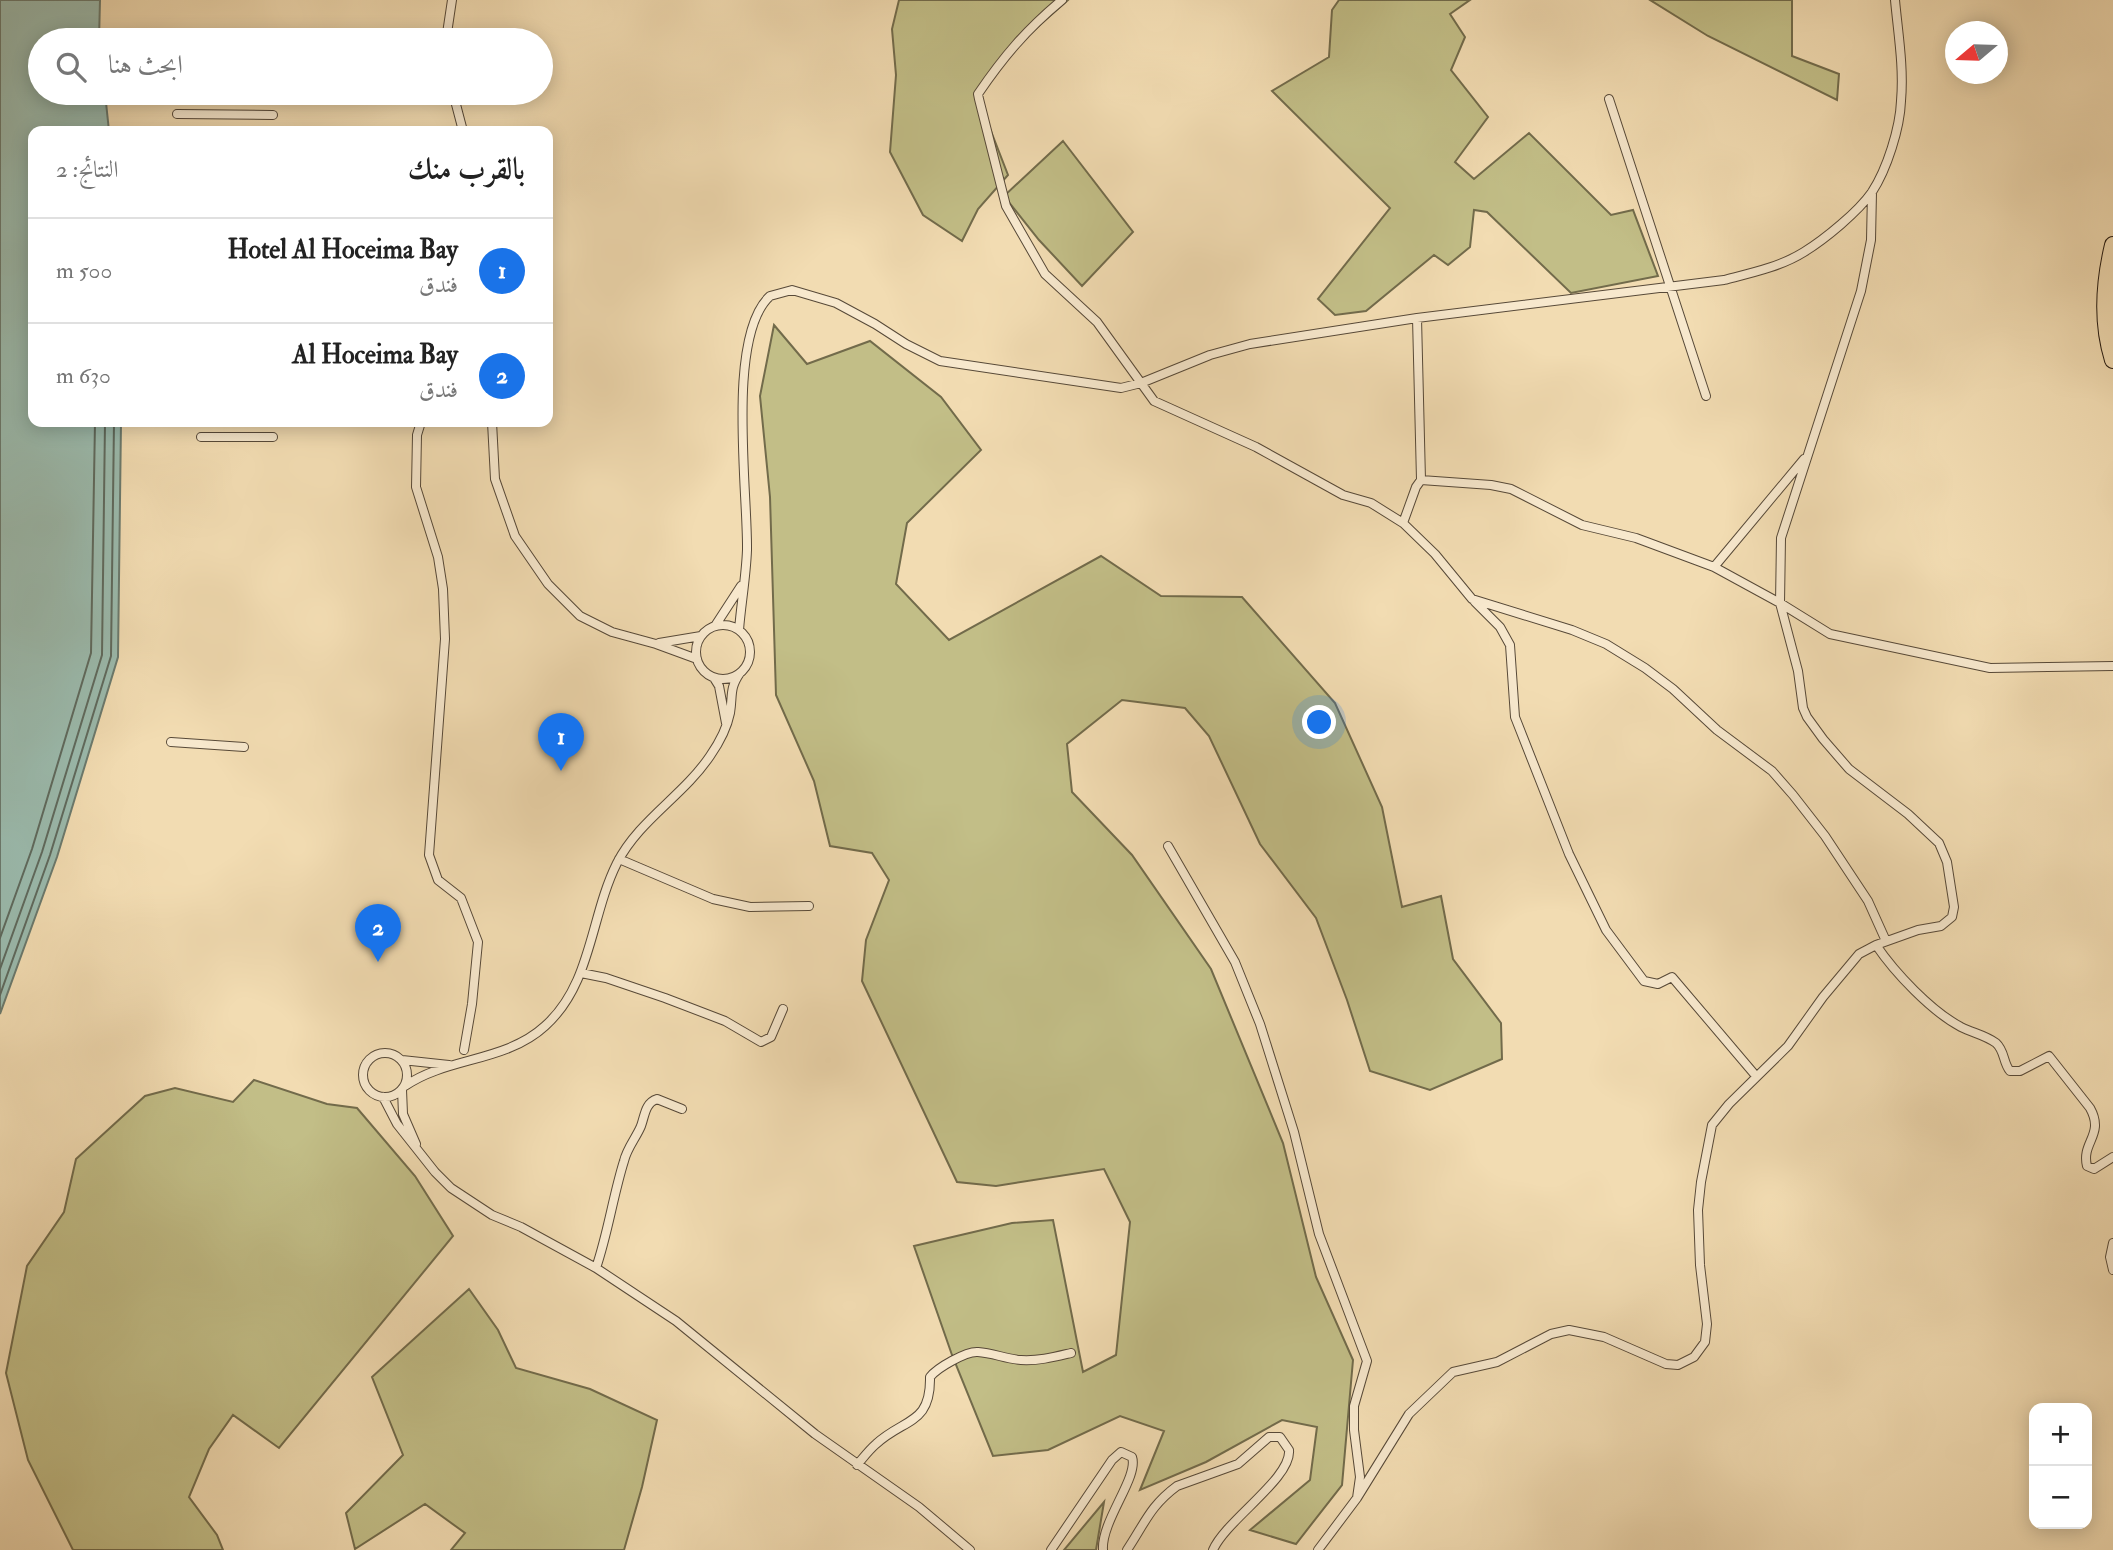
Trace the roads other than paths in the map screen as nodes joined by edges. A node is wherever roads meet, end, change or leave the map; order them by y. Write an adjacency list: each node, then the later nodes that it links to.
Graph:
1 (452, 0): 4 (street)
2 (1062, 0): 15 (street)
3 (1895, 0): 10 (street)
4 (448, 28)
5 (1609, 99): 12 (street)
6 (456, 105): 9 (street)
7 (177, 114): 8 (street)
8 (273, 115)
9 (462, 126)
10 (1872, 192): 12 (street); 21 (street)
11 (2113, 245): 14 (highway)
12 (1670, 286): 13 (street); 16 (street)
13 (1417, 318): 15 (street); 22 (street)
14 (2113, 360)
15 (1141, 383): 23 (street); 25 (street)
16 (1706, 396)
17 (419, 427): 46 (street)
18 (492, 427): 31 (street)
19 (201, 437): 20 (street)
20 (273, 438)
21 (1808, 454): 24 (street); 27 (street)
22 (1421, 480): 23 (street); 24 (street)
23 (1403, 523): 26 (street)
24 (1714, 567): 27 (street)
25 (744, 580): 28 (street); 29 (street)
26 (1472, 599): 42 (street); 49 (street)
27 (1780, 603): 33 (street); 42 (street)
28 (715, 626): 29 (street); 30 (street)
29 (739, 630): 34 (street)
30 (702, 636): 31 (street); 32 (street)
31 (656, 643): 32 (street)
32 (697, 659): 35 (street)
33 (2113, 666)
34 (740, 673): 35 (street); 36 (street)
35 (714, 678): 36 (street)
36 (726, 723): 40 (street)
37 (171, 742): 38 (street)
38 (244, 747)
39 (1168, 846): 60 (street)
40 (619, 859): 41 (street); 44 (street)
41 (809, 906)
42 (1886, 941): 43 (street)
43 (1876, 945): 49 (street); 54 (street)
44 (581, 973): 45 (street); 48 (street)
45 (783, 1009)
46 (464, 1050)
47 (402, 1060): 48 (street); 50 (street); 51 (street)
48 (452, 1066): 50 (street)
49 (1756, 1076): 60 (street)
50 (403, 1088): 51 (street); 53 (street)
51 (383, 1097): 53 (street)
52 (682, 1109): 56 (street)
53 (420, 1153): 56 (street)
54 (2113, 1157)
55 (2113, 1243): 57 (street)
56 (596, 1268): 59 (street)
57 (2113, 1270)
58 (1071, 1353): 59 (street)
59 (857, 1465): 61 (street)
60 (1357, 1498): 66 (street)
61 (970, 1550)
62 (1051, 1550): 63 (street)
63 (1103, 1550)
64 (1128, 1550): 65 (street)
65 (1213, 1550)
66 (1318, 1550)

